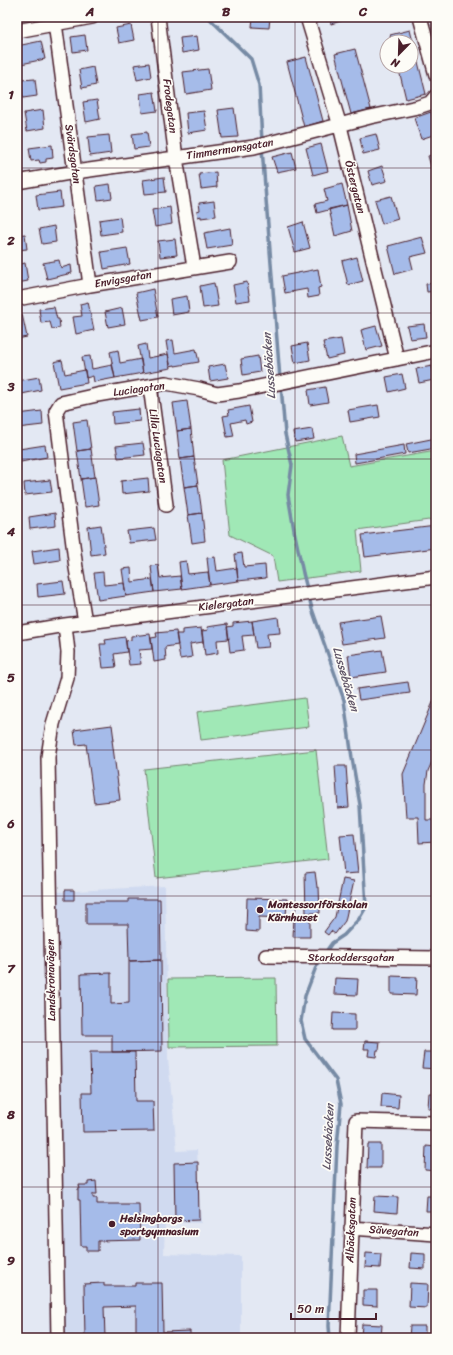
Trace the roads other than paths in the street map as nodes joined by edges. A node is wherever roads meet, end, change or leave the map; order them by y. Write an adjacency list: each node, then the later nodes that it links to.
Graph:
1 (92, 17): 5 (street)
2 (158, 17): 10 (street, Frodegatan)
3 (308, 17): 9 (street, Östergatan)
4 (420, 17): 7 (street)
5 (55, 23): 6 (street); 11 (street, Svärdsgatan)
6 (17, 31)
7 (436, 75)
8 (436, 96): 9 (street, Timmermansgatan)
9 (340, 126): 10 (street, Timmermansgatan); 18 (street, Östergatan)
10 (176, 158): 11 (street, Timmermansgatan); 14 (street, Frodegatan)
11 (75, 172): 12 (street, Timmermansgatan); 15 (street, Svärdsgatan)
12 (17, 182)
13 (230, 262): 14 (street, Envigsgatan)
14 (194, 267): 15 (street, Envigsgatan)
15 (90, 285): 16 (street, Envigsgatan)
16 (17, 299)
17 (436, 351): 18 (street, Luciagatan)
18 (397, 359): 19 (street, Luciagatan)
19 (150, 386): 20 (street, Lilla Luciagatan); 22 (street, Luciagatan)
20 (166, 505)
21 (436, 577): 22 (street, Kielergatan)
22 (85, 622): 23 (street, Kielergatan)
23 (65, 625): 24 (street, Kielergatan); 30 (street, Landskronavägen)
24 (17, 633)
25 (266, 956): 26 (street, Starkoddersgatan)
26 (436, 958)
27 (436, 1123): 28 (street, Albäcksgatan)
28 (351, 1228): 29 (street, Sävegatan); 31 (street, Albäcksgatan)
29 (436, 1234)
30 (58, 1338)
31 (348, 1338)

